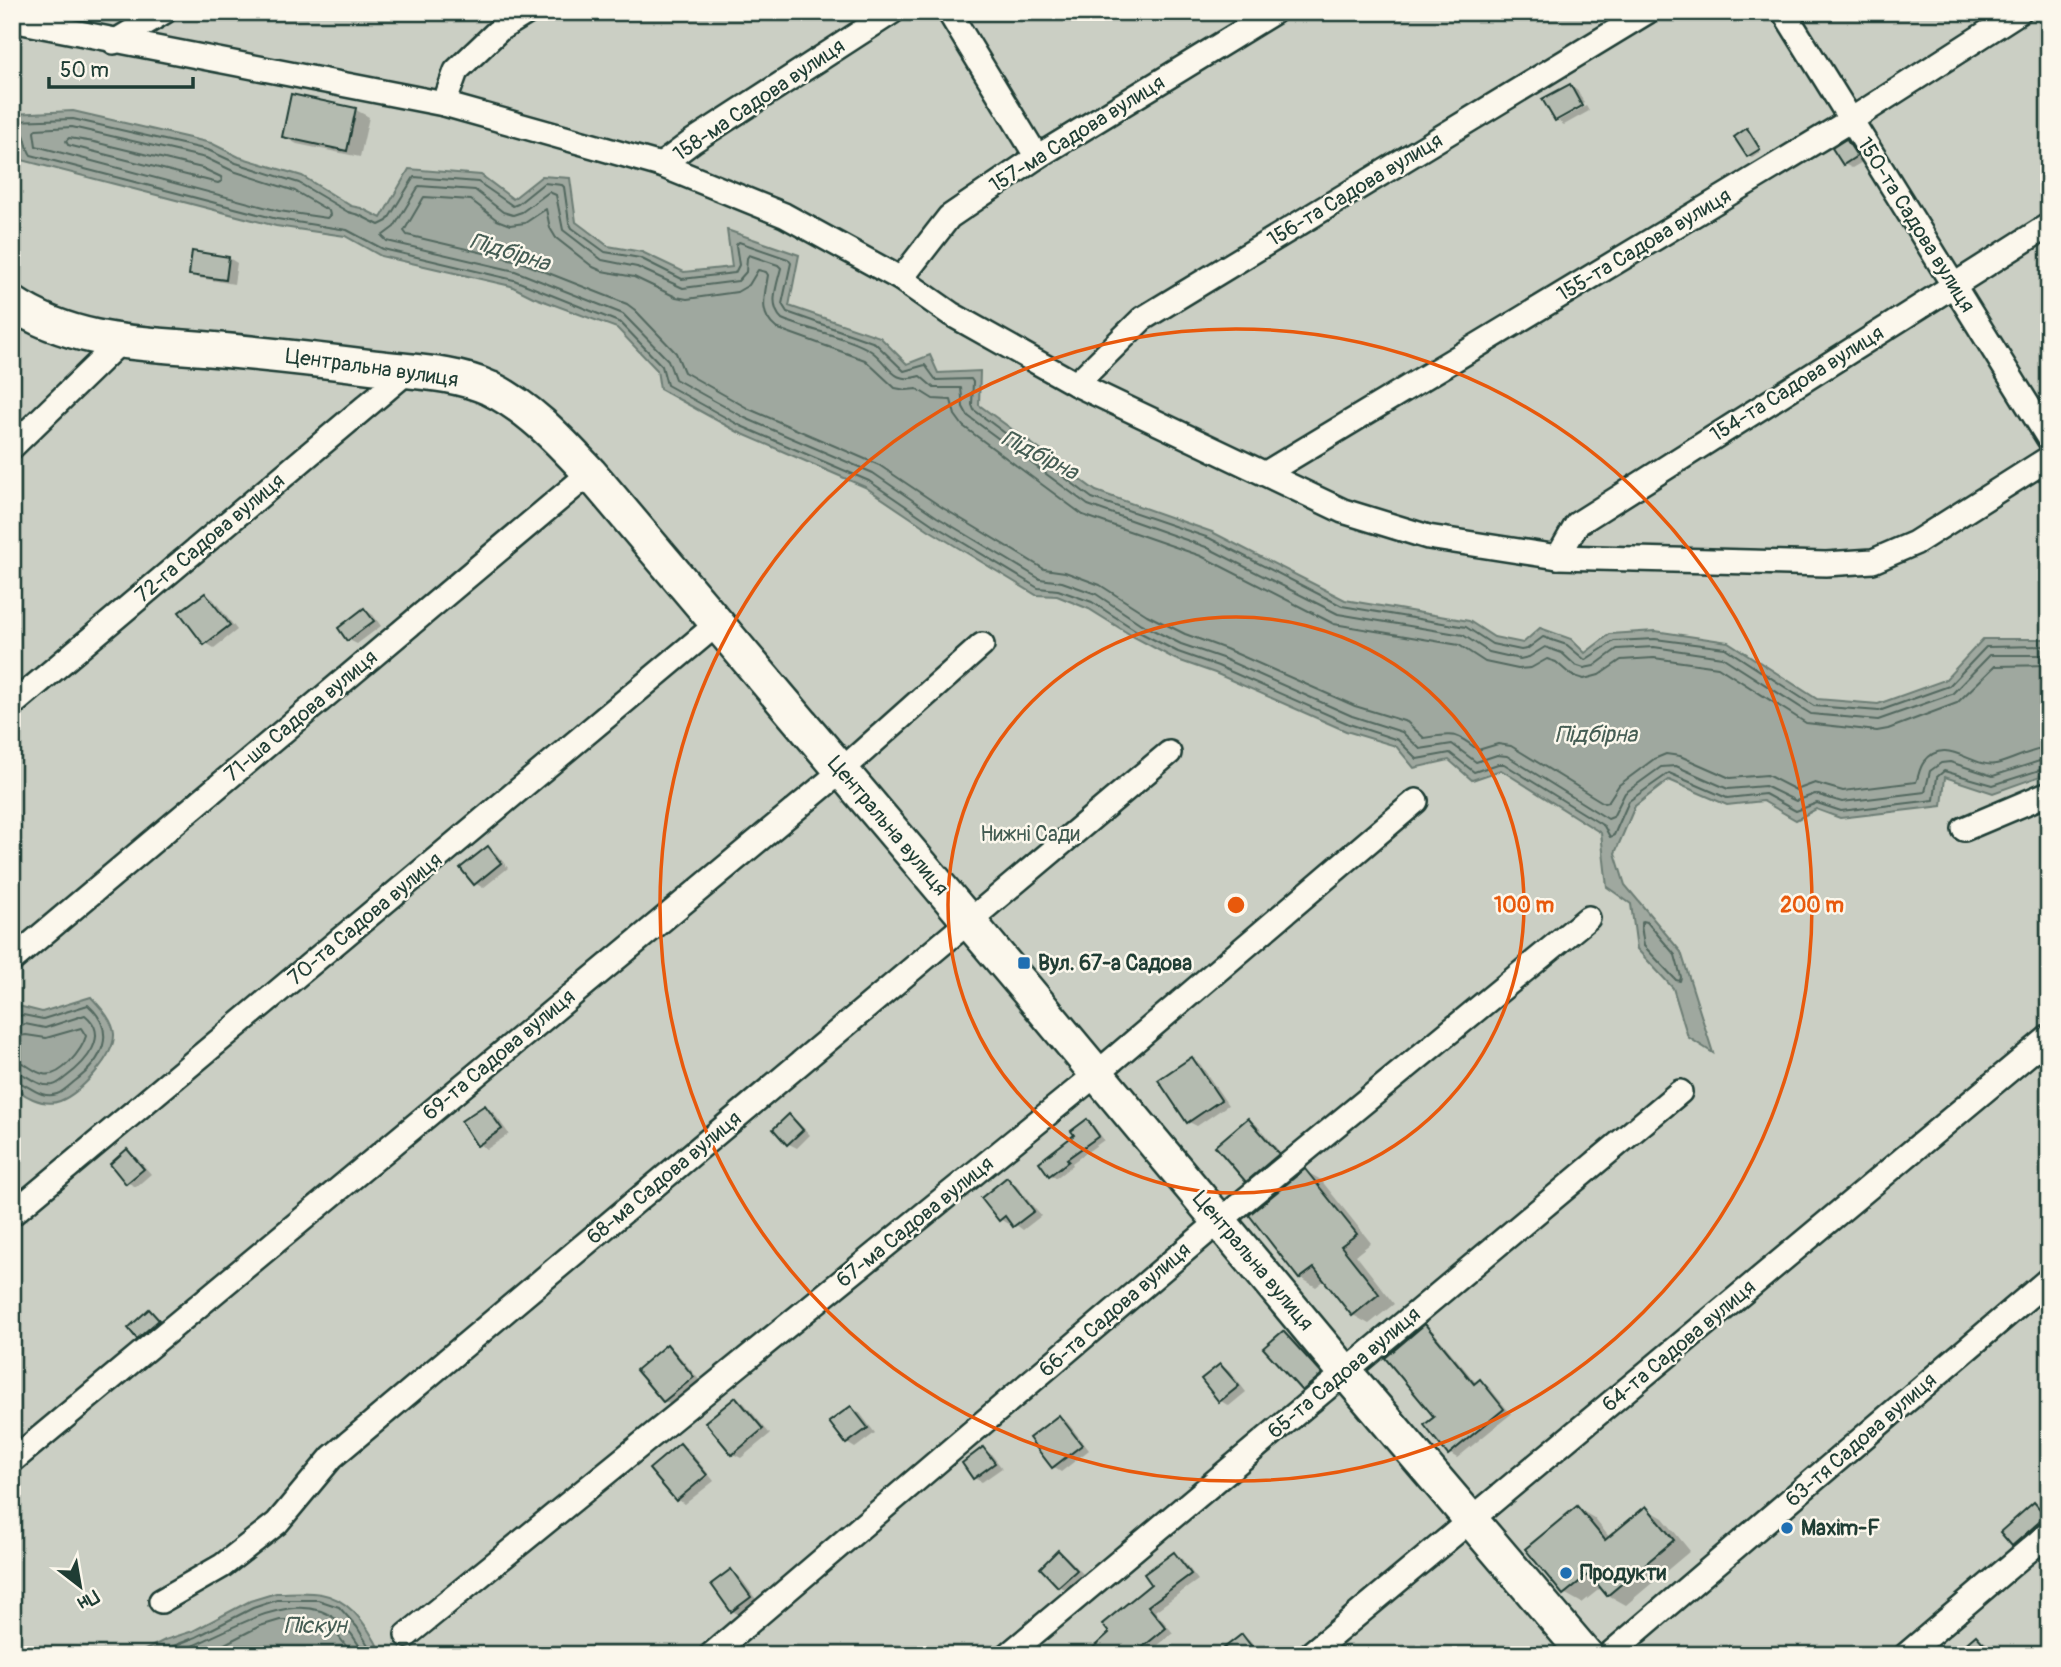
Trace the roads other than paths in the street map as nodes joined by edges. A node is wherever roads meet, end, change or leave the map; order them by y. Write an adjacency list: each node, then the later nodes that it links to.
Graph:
1 (164, 12): 10 (street)
2 (528, 12): 11 (street)
3 (892, 12): 14 (street, 158-ма Садова вулиця)
4 (949, 12): 13 (street)
5 (1274, 12): 13 (street, 157-ма Садова вулиця)
6 (1647, 12): 21 (street, 156-та Садова вулиця)
7 (1784, 12): 12 (street, 150-та Садова вулиця)
8 (2020, 12): 12 (street, 155-та Садова вулиця)
9 (12, 20): 10 (street)
10 (114, 41): 11 (street)
11 (444, 104): 14 (street)
12 (1851, 120): 17 (street, 150-та Садова вулиця); 26 (street, 155-та Садова вулиця)
13 (1037, 157): 16 (street, 157-ма Садова вулиця)
14 (662, 165): 16 (street)
15 (2049, 225): 17 (street, 154-та Садова вулиця)
16 (901, 279): 21 (street)
17 (1953, 285): 22 (street, 150-та Садова вулиця); 27 (street, 154-та Садова вулиця)
18 (12, 303): 19 (street, Центральна вулиця)
19 (120, 342): 20 (street, Центральна вулиця); 23 (street)
20 (408, 371): 25 (street, Центральна вулиця); 30 (street, 72-га Садова вулиця)
21 (1076, 384): 26 (street)
22 (2049, 439)
23 (12, 447)
24 (2049, 458): 27 (street)
25 (590, 473): 28 (street, Центральна вулиця); 38 (street, 71-ша Садова вулиця)
26 (1266, 473): 27 (street)
27 (1558, 556)
28 (717, 624): 32 (street, Центральна вулиця); 42 (street, 70-та Садова вулиця)
29 (982, 645): 32 (street, 69-та Садова вулиця)
30 (12, 705)
31 (1169, 753): 37 (street, 68-ма Садова вулиця)
32 (841, 770): 37 (street, Центральна вулиця); 46 (street, 69-та Садова вулиця)
33 (2049, 793): 35 (street)
34 (1416, 801): 40 (street, 67-ма Садова вулиця)
35 (1964, 829)
36 (1588, 918): 43 (street, 66-та Садова вулиця)
37 (970, 922): 40 (street, Центральна вулиця); 49 (street, 68-ма Садова вулиця)
38 (12, 960)
39 (2049, 1037): 47 (street, 64-та Садова вулиця)
40 (1097, 1073): 43 (street, Центральна вулиця); 50 (street, 67-ма Садова вулиця)
41 (1680, 1092): 45 (street, 65-та Садова вулиця)
42 (12, 1214)
43 (1220, 1221): 45 (street, Центральна вулиця); 51 (street, 66-та Садова вулиця)
44 (2049, 1279): 55 (street, 63-тя Садова вулиця)
45 (1345, 1372): 47 (street, Центральна вулиця); 52 (street, 65-та Садова вулиця)
46 (12, 1461)
47 (1471, 1520): 53 (street, 64-та Садова вулиця); 54 (street, Центральна вулиця)
48 (2049, 1534): 56 (street)
49 (160, 1601)
50 (407, 1635)
51 (711, 1655)
52 (1008, 1655)
53 (1309, 1655)
54 (1586, 1655)
55 (1609, 1655)
56 (1906, 1655)

